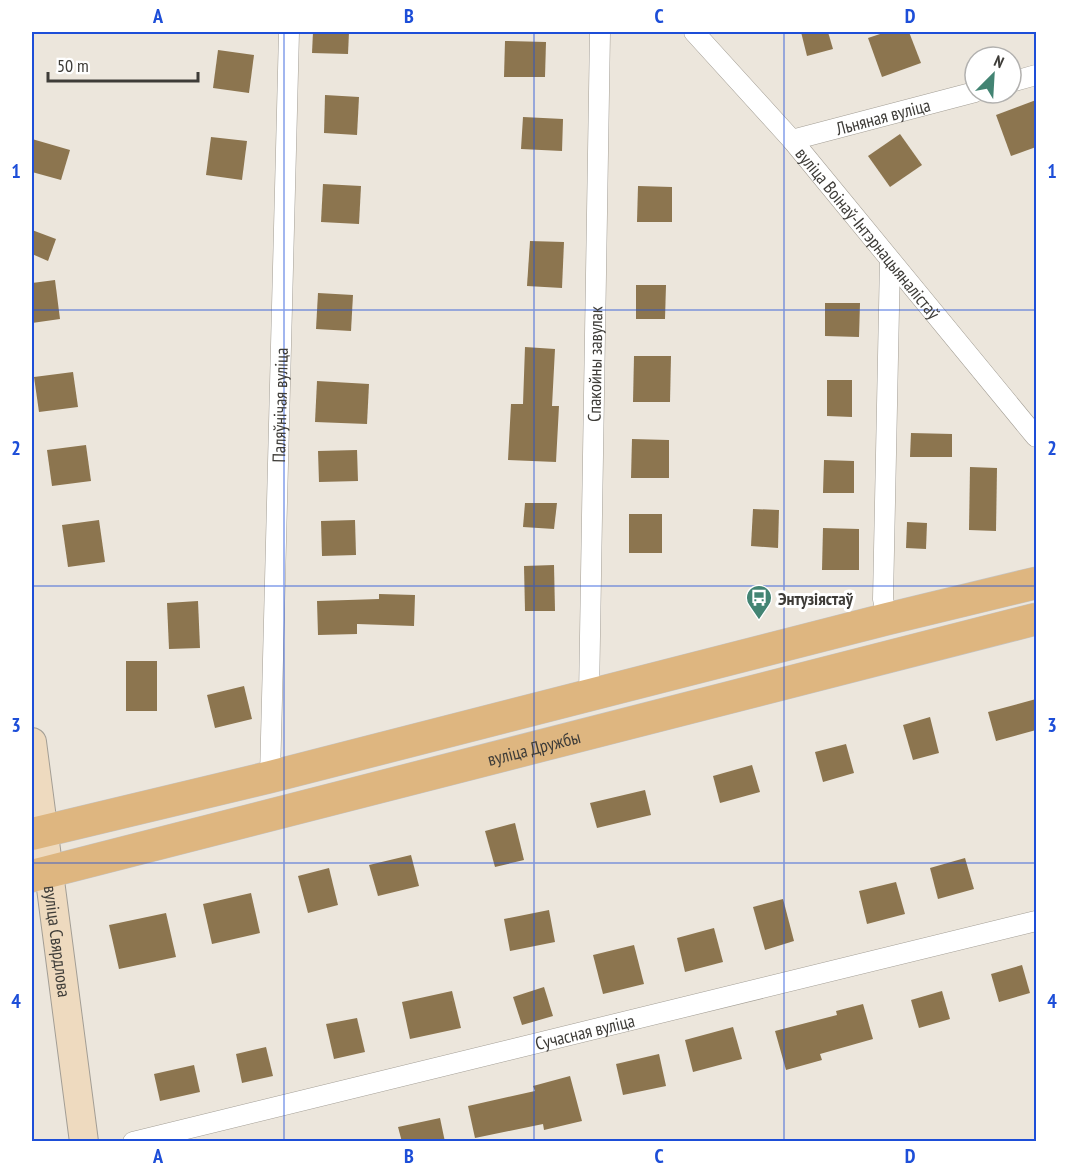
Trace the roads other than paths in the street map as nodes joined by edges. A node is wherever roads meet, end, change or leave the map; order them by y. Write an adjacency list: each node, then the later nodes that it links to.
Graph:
1 (289, 32): 14 (street, Паляўнічая вуліца)
2 (600, 32): 11 (street, Спакойны завулак)
3 (694, 32): 5 (street, вуліца Воінаў-Інтэрнацыяналістаў)
4 (963, 95): 5 (street, Льняная вуліца)
5 (792, 140): 6 (street, вуліца Воінаў-Інтэрнацыяналістаў)
6 (890, 260): 7 (street, вуліца Воінаў-Інтэрнацыяналістаў); 9 (street)
7 (1036, 437)
8 (1036, 583): 9 (main road, вуліца Дружбы)
9 (887, 619): 11 (main road, вуліца Дружбы)
10 (1036, 620): 15 (main road, вуліца Дружбы)
11 (589, 697): 14 (main road, вуліца Дружбы)
12 (32, 742): 13 (street, вуліца Свярдлова)
13 (34, 776): 15 (street, вуліца Свярдлова)
14 (270, 777): 15 (main road, вуліца Дружбы); 15 (main road)
15 (38, 853): 17 (street, вуліца Свярдлова)
16 (1036, 921): 18 (street, Сучасная вуліца)
17 (84, 1142)
18 (133, 1142)

